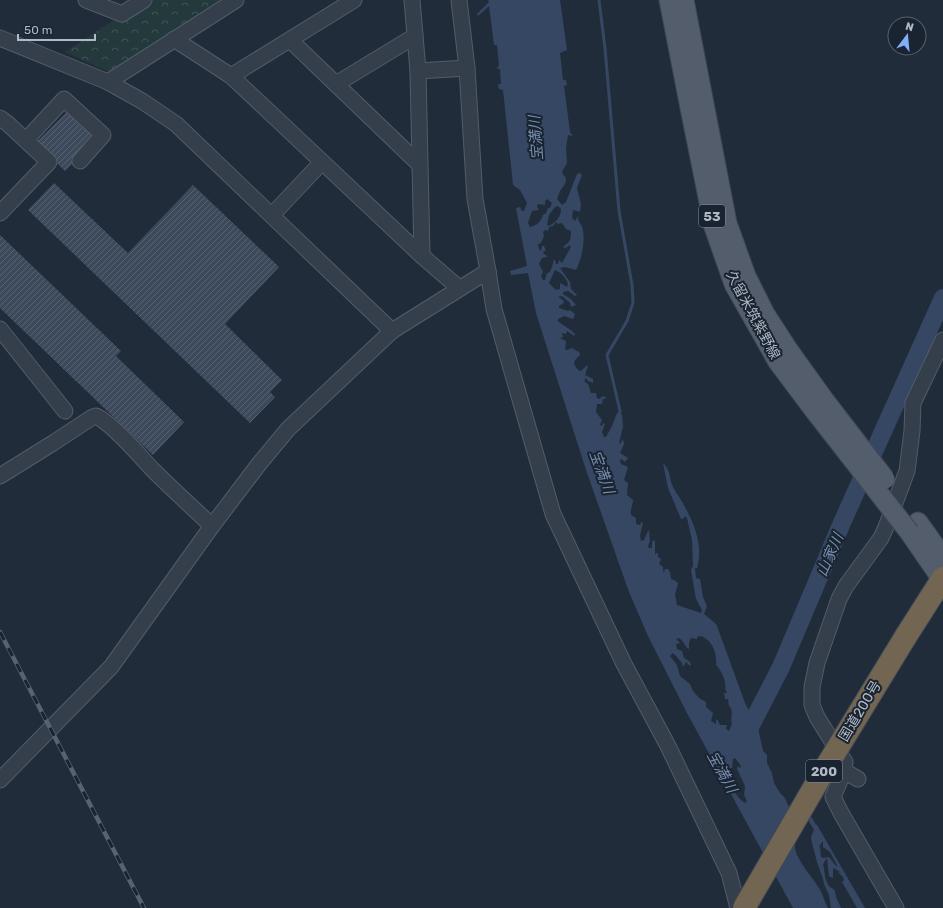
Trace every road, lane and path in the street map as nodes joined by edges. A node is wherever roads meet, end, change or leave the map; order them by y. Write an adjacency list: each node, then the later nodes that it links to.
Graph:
1 (86, 0): 2 (street)
2 (144, 0)
3 (236, 0): 11 (street)
4 (354, 0): 12 (street)
5 (412, 0): 9 (street)
6 (459, 0): 13 (street)
7 (670, 0): 31 (main road, 久留米筑紫野線 / 53)
8 (684, 0): 31 (main road, 久留米筑紫野線 / 53)
9 (416, 36): 14 (street); 17 (street)
10 (0, 38): 16 (street)
11 (174, 39): 15 (street); 16 (street)
12 (290, 40): 15 (street); 17 (street)
13 (467, 68): 14 (street); 26 (street)
14 (418, 71): 22 (street)
15 (231, 76): 21 (street)
16 (108, 82): 24 (street)
17 (336, 84): 22 (street)
18 (0, 118): 19 (street)
19 (26, 140): 20 (street); 23 (street)
20 (80, 161)
21 (322, 162): 24 (street); 25 (street)
22 (419, 164): 25 (street)
23 (0, 213)
24 (272, 215): 29 (street)
25 (422, 256): 27 (street)
26 (488, 271): 27 (street); 41 (street)
27 (459, 288): 29 (street)
28 (0, 329): 32 (street)
29 (392, 331): 34 (street)
30 (943, 340): 38 (street)
31 (819, 405): 35 (main road, 久留米筑紫野線 / 53, bridge)
32 (65, 412)
33 (0, 476): 34 (street)
34 (212, 526): 40 (street)
35 (914, 528): 36 (main road, 久留米筑紫野線 / 53); 37 (main road, 久留米筑紫野線 / 53)
36 (943, 557)
37 (943, 580): 42 (highway, 国道200号 / 200, bridge)
38 (844, 772): 39 (street); 43 (street)
39 (858, 779)
40 (0, 780)
41 (738, 908)
42 (744, 908)
43 (896, 908)

